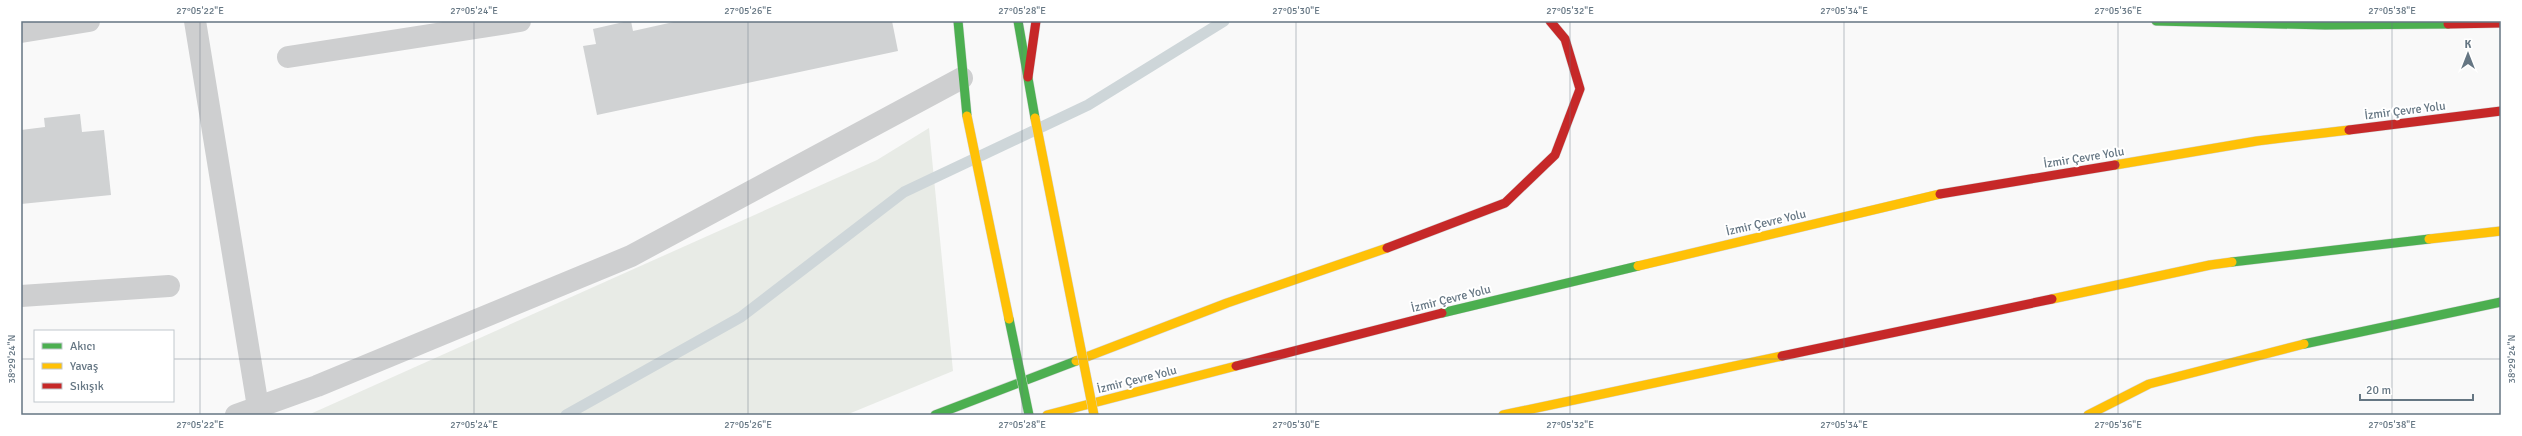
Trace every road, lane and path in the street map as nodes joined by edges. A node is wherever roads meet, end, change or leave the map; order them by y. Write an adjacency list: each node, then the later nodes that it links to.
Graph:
1 (89, 21): 10 (street)
2 (195, 21): 19 (street)
3 (520, 21): 11 (street)
4 (958, 21): 13 (main road)
5 (1018, 21): 12 (main road)
6 (1036, 21): 12 (main road)
7 (1550, 21): 21 (main road)
8 (2156, 21): 9 (main road)
9 (2501, 23)
10 (21, 32)
11 (288, 58)
12 (1028, 77): 24 (main road, bridge)
13 (962, 78): 19 (street); 22 (main road, bridge)
14 (2501, 111): 23 (main road, İzmir Çevre Yolu)
15 (2501, 231): 25 (main road)
16 (169, 286): 17 (street)
17 (21, 296)
18 (2501, 302): 26 (main road)
19 (258, 407): 20 (street)
20 (236, 415)
21 (935, 415)
22 (1029, 415)
23 (1047, 415)
24 (1094, 415)
25 (1503, 415)
26 (2088, 415)

